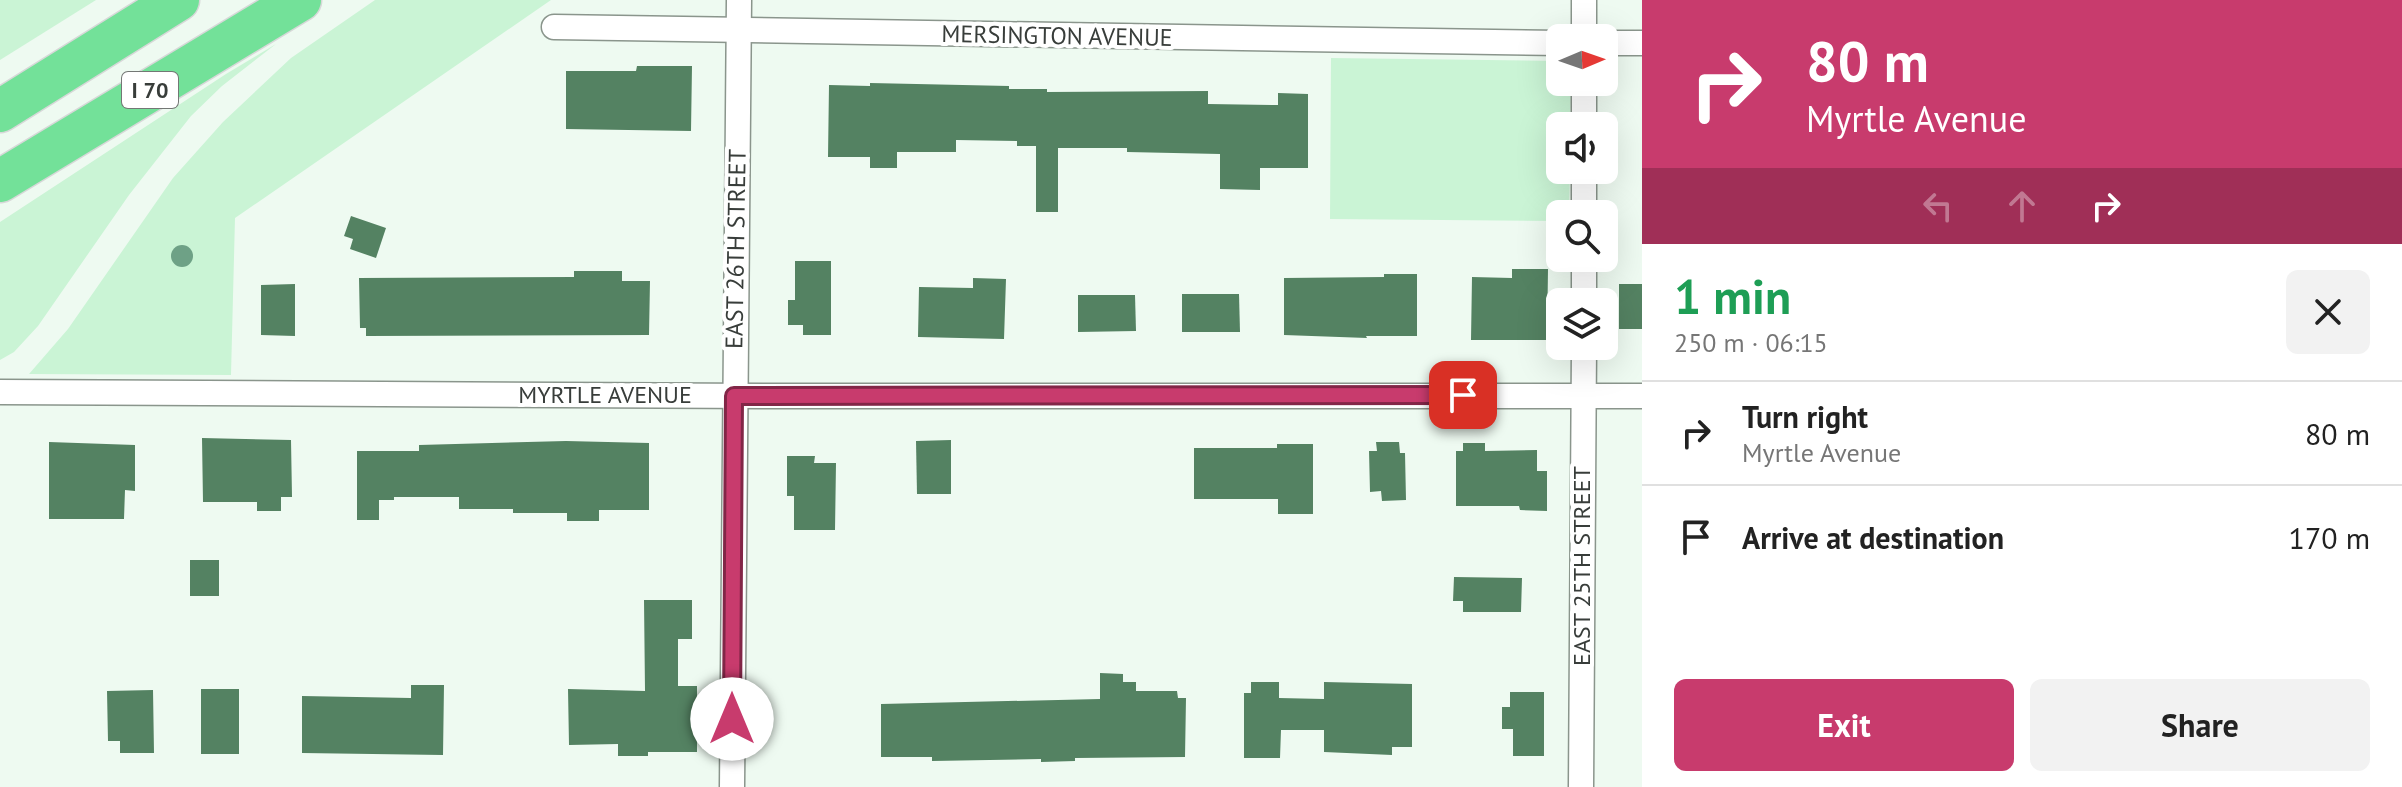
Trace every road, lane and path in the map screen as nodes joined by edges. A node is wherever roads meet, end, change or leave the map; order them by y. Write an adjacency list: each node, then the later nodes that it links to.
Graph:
1 (178, 0): 11 (highway, I 70)
2 (300, 0): 12 (highway, I 70)
3 (739, 0): 7 (street, EAST 26TH STREET)
4 (1584, 0): 5 (street)
5 (1584, 24)
6 (554, 27): 7 (street, MERSINGTON AVENUE)
7 (739, 31): 8 (street, MERSINGTON AVENUE); 16 (street, EAST 26TH STREET)
8 (1546, 43)
9 (1618, 43): 10 (street)
10 (1642, 43)
11 (0, 111)
12 (0, 181)
13 (1584, 360): 15 (street, EAST 25TH STREET)
14 (0, 392): 16 (street, MYRTLE AVENUE)
15 (1584, 395): 16 (street, MYRTLE AVENUE); 17 (street, MYRTLE AVENUE); 19 (street, EAST 25TH STREET)
16 (734, 396): 18 (street, EAST 26TH STREET)
17 (1642, 396)
18 (732, 787)
19 (1581, 787)

